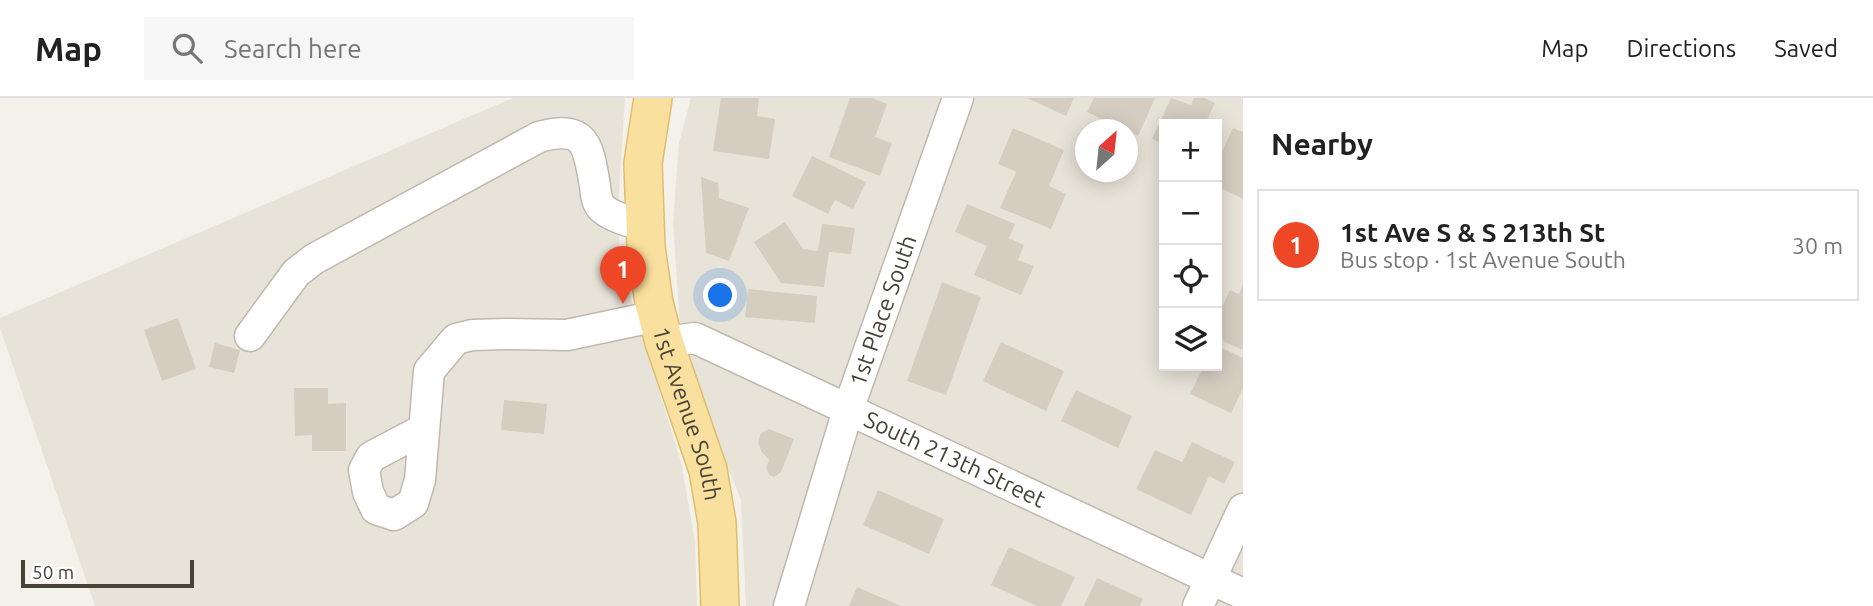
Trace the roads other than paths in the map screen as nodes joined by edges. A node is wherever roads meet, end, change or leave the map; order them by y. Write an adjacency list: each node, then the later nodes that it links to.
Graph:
1 (653, 98): 3 (main road, 1st Avenue South)
2 (958, 98): 6 (street, 1st Place South)
3 (646, 227): 4 (main road, 1st Avenue South); 5 (street)
4 (661, 329): 6 (street, South 213th Street); 7 (street, South 213th Street); 11 (main road, 1st Avenue South)
5 (250, 336)
6 (848, 410): 9 (street, South 213th Street); 12 (street, 1st Place South)
7 (424, 429)
8 (1243, 509): 9 (street)
9 (1210, 578): 10 (street, South 213th Street); 13 (street)
10 (1243, 594)
11 (720, 606)
12 (789, 606)
13 (1198, 606)

